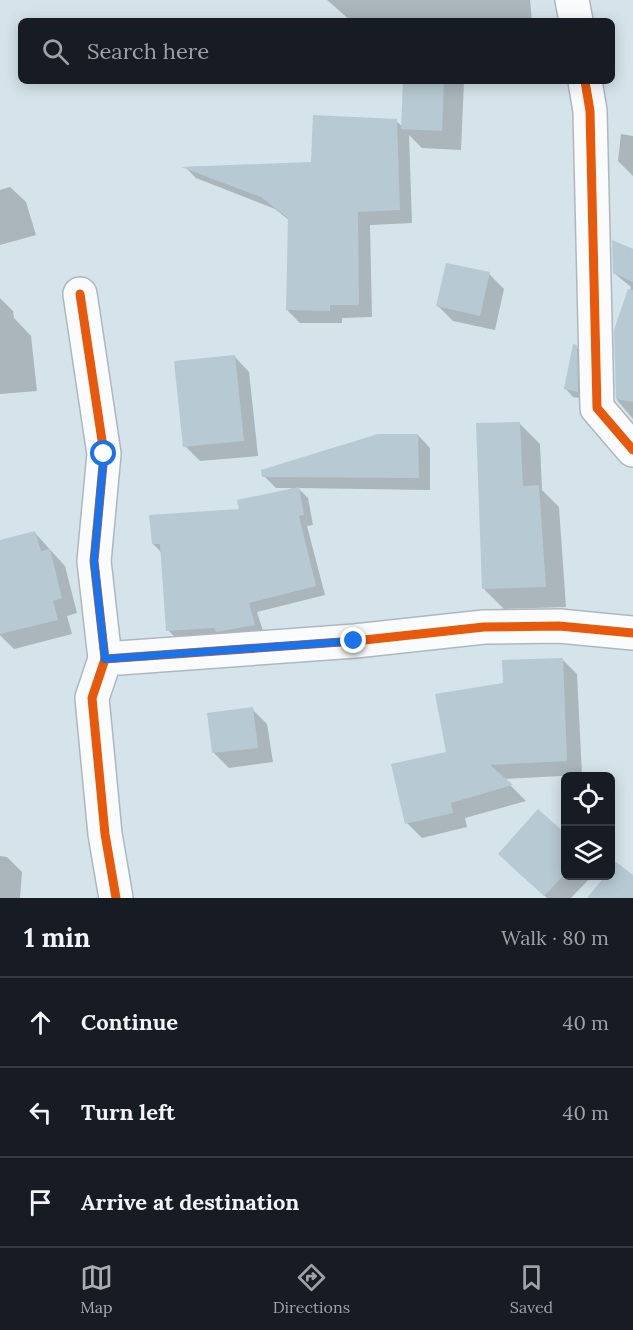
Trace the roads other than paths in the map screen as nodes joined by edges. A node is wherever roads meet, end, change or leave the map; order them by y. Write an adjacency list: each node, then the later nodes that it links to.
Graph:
1 (572, 0): 2 (street)
2 (575, 18)
3 (586, 84): 5 (street)
4 (80, 294): 7 (street)
5 (633, 450)
6 (633, 633): 7 (street)
7 (105, 659): 8 (street)
8 (116, 898)

